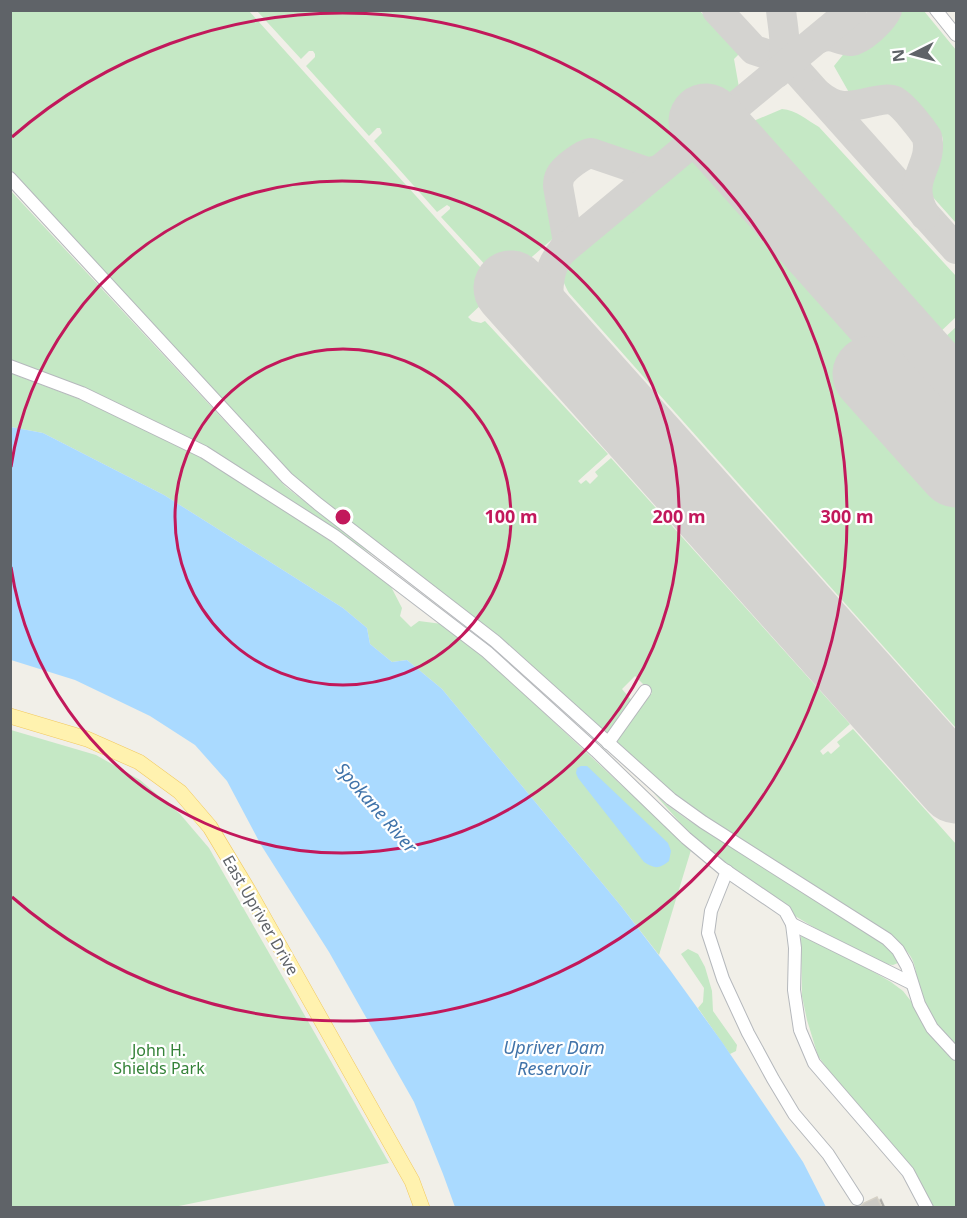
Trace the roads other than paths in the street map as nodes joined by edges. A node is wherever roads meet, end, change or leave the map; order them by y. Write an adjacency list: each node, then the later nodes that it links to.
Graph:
1 (936, 10): 2 (lane)
2 (957, 35)
3 (10, 178): 7 (lane)
4 (10, 366): 8 (lane)
5 (645, 691): 7 (lane)
6 (10, 716): 13 (main road, East Upriver Drive)
7 (608, 743): 10 (lane)
8 (728, 872): 9 (lane); 12 (lane)
9 (792, 924): 10 (lane); 14 (lane)
10 (911, 983): 11 (lane)
11 (957, 1054)
12 (857, 1199)
13 (422, 1208)
14 (927, 1208)

